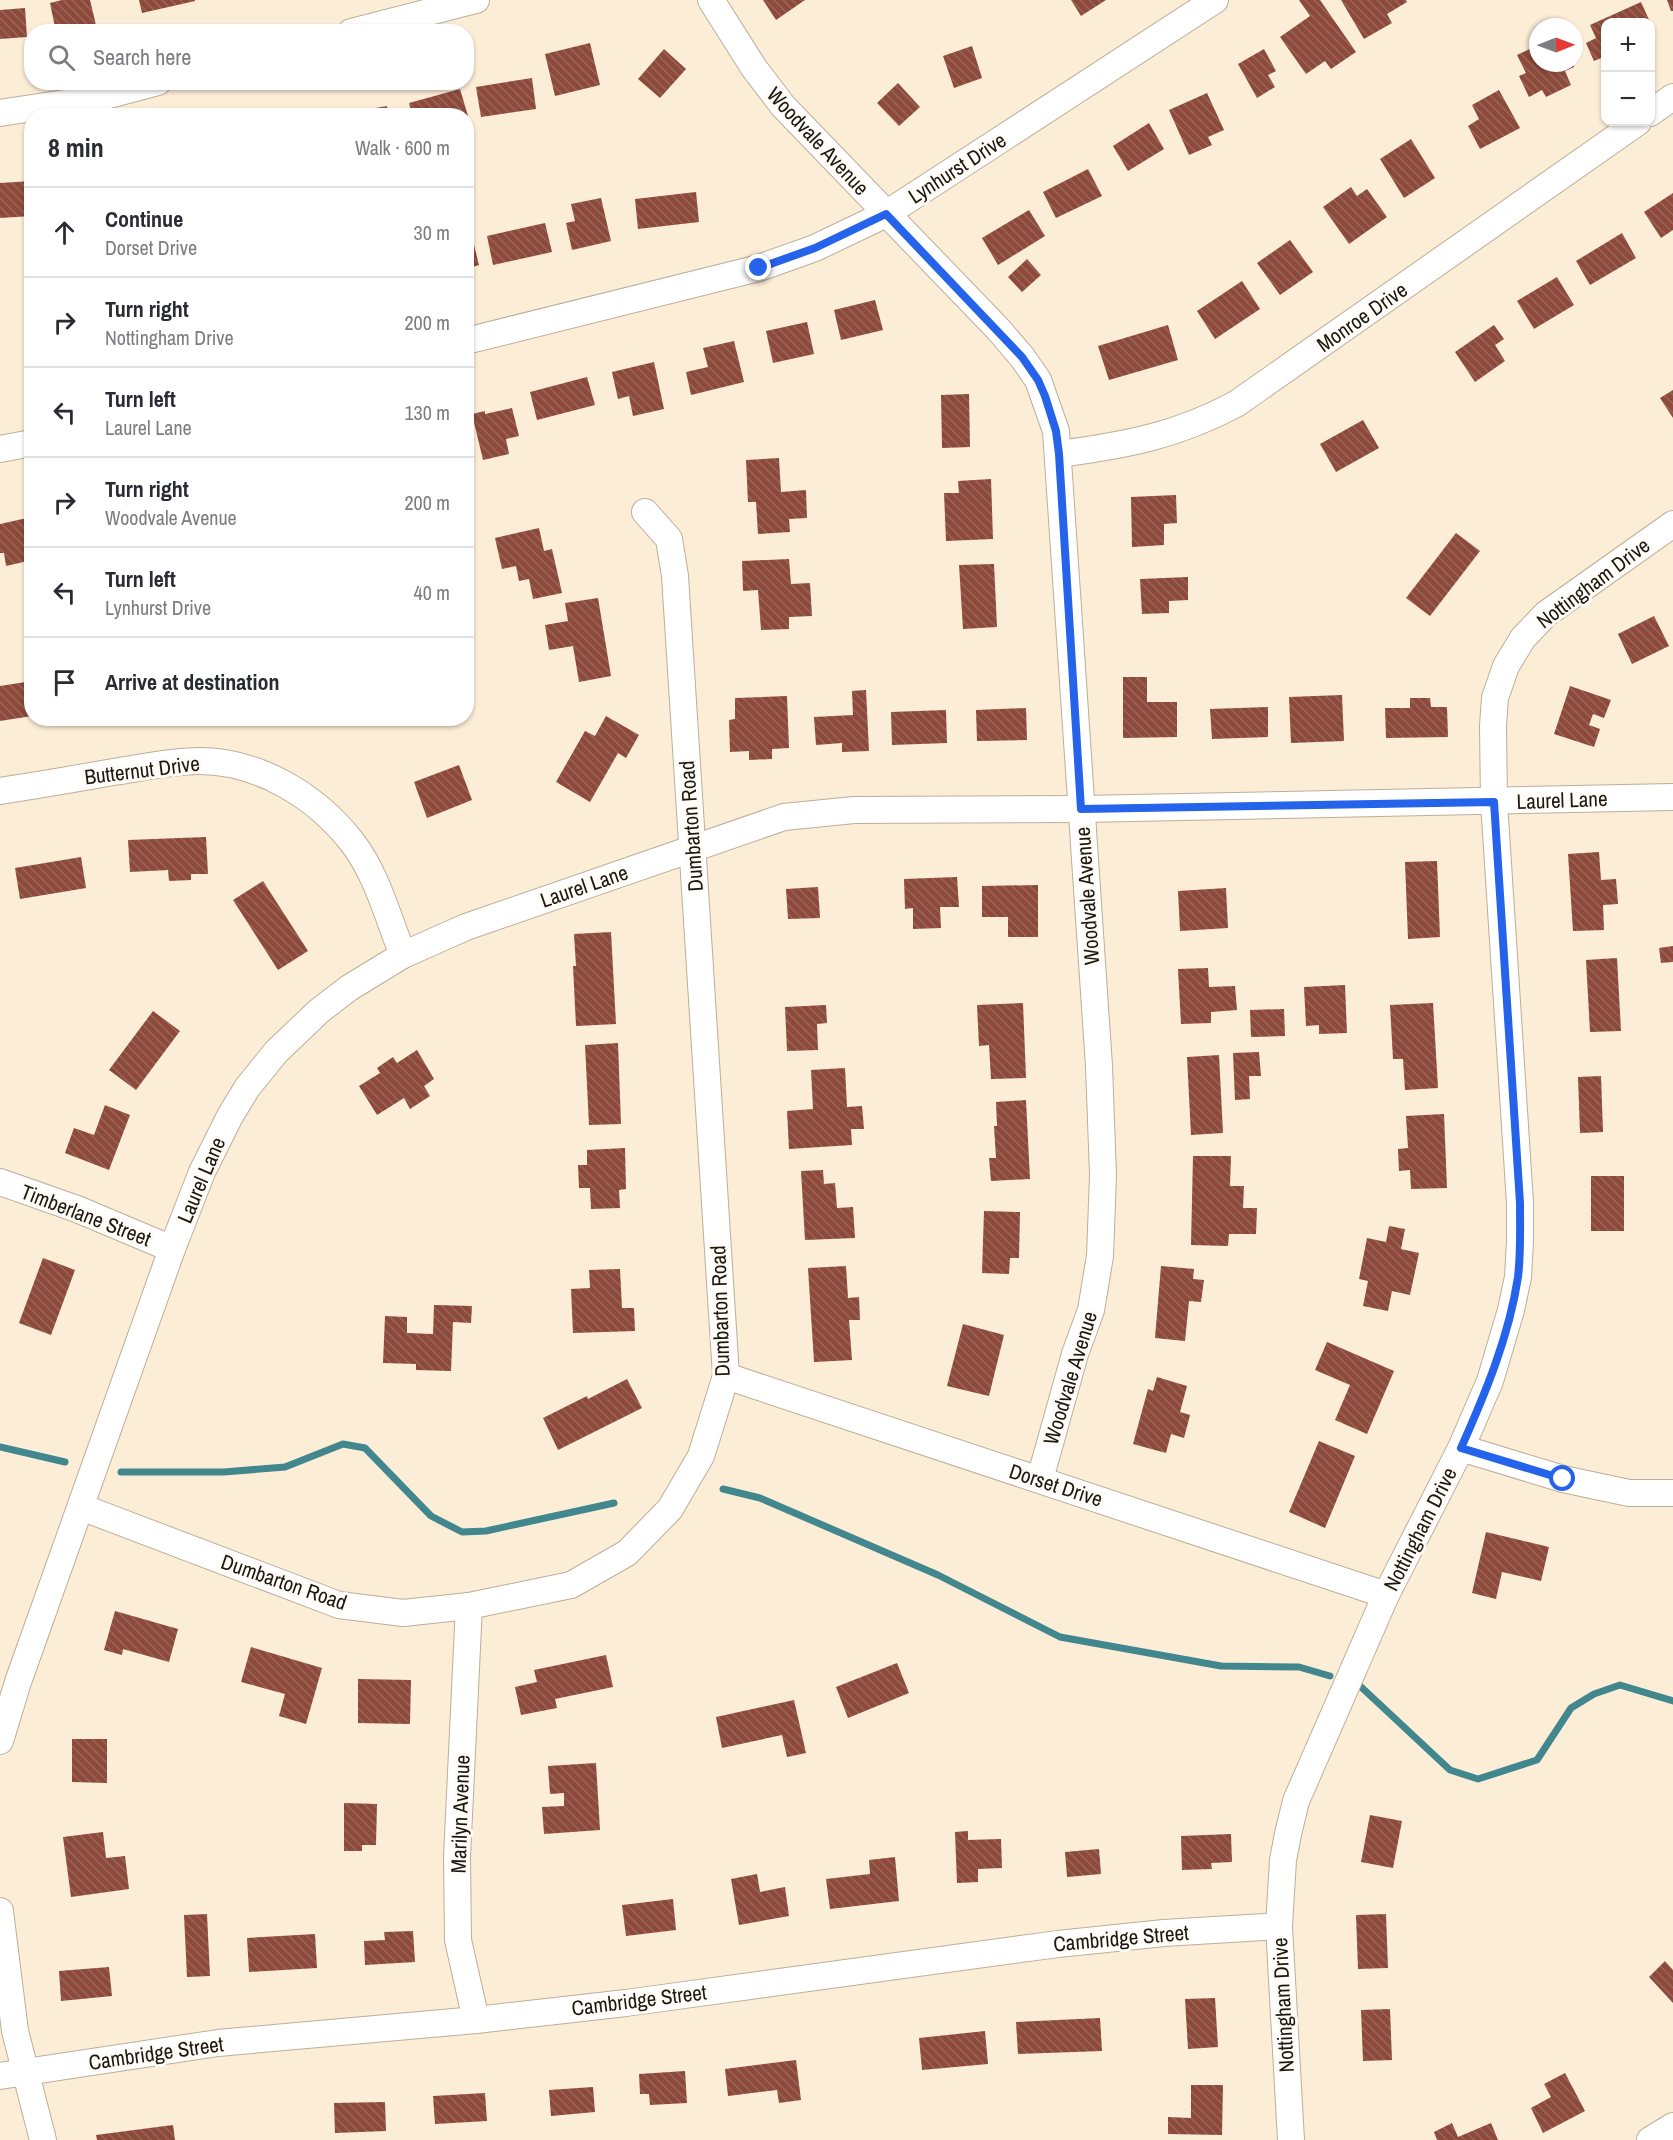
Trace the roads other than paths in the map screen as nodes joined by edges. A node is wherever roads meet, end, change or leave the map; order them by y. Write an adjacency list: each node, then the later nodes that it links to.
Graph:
1 (476, 0): 4 (street)
2 (711, 0): 12 (street, Woodvale Avenue)
3 (1215, 0): 12 (street, Lynhurst Drive)
4 (382, 24)
5 (128, 90): 7 (street)
6 (1673, 97): 9 (street)
7 (33, 108)
8 (24, 109): 10 (street)
9 (1655, 110)
10 (0, 113)
11 (1632, 126): 16 (street, Monroe Drive)
12 (886, 214): 13 (street, Lynhurst Drive); 16 (street, Woodvale Avenue)
13 (474, 339)
14 (24, 444): 15 (street)
15 (0, 449)
16 (1059, 454): 22 (street, Woodvale Avenue)
17 (645, 512): 23 (street, Dumbarton Road)
18 (1673, 524): 21 (street, Nottingham Drive)
19 (0, 791): 24 (street, Butternut Drive)
20 (1673, 797): 21 (street, Laurel Lane)
21 (1494, 802): 22 (street, Laurel Lane); 28 (street, Nottingham Drive)
22 (1081, 809): 23 (street, Laurel Lane); 29 (street, Woodvale Avenue)
23 (692, 849): 24 (street, Laurel Lane); 27 (street, Dumbarton Road)
24 (403, 955): 26 (street, Laurel Lane)
25 (0, 1182): 26 (street, Timberlane Street)
26 (172, 1249): 31 (street, Laurel Lane)
27 (726, 1376): 29 (street, Dorset Drive); 33 (street, Dumbarton Road)
28 (1461, 1448): 30 (street); 32 (street, Nottingham Drive)
29 (1040, 1479): 32 (street, Dorset Drive)
30 (1673, 1493)
31 (81, 1507): 33 (street, Dumbarton Road); 34 (street, Laurel Lane)
32 (1386, 1595): 36 (street, Nottingham Drive)
33 (469, 1606): 37 (street, Marilyn Avenue)
34 (0, 1742)
35 (0, 1911): 38 (street)
36 (1279, 1926): 37 (street, Cambridge Street); 42 (street, Nottingham Drive)
37 (476, 2020): 38 (street, Cambridge Street)
38 (25, 2072): 39 (street, Cambridge Street); 41 (street)
39 (0, 2076)
40 (1673, 2126): 43 (street)
41 (43, 2140)
42 (1291, 2140)
43 (1650, 2140)

